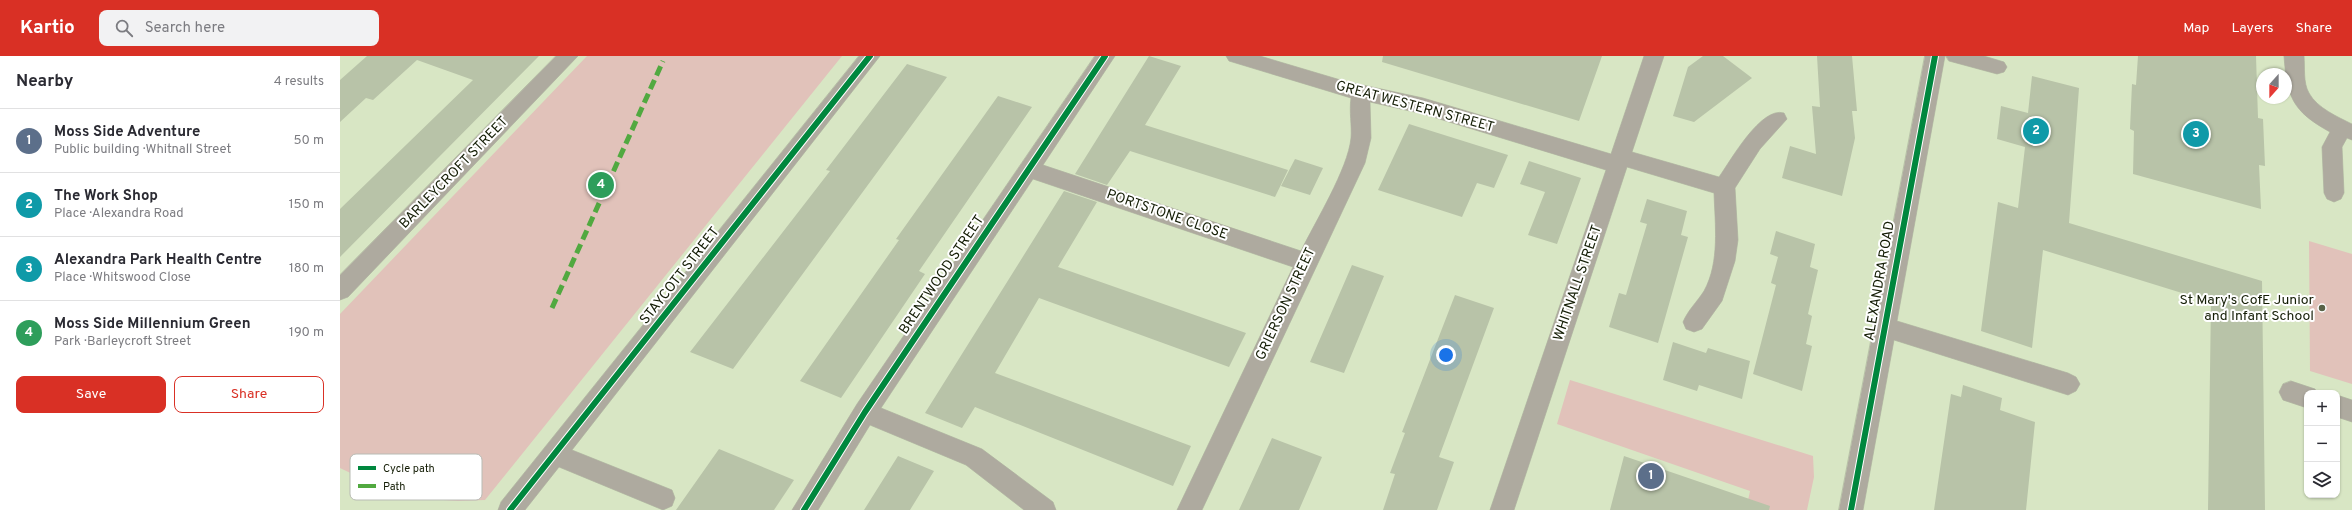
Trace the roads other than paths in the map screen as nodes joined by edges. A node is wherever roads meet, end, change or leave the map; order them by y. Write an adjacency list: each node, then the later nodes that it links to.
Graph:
1 (568, 56): 18 (street, BARLEYCROFT STREET)
2 (870, 56): 25 (street, STAYCOTT STREET)
3 (1105, 56): 14 (street, BRENTWOOD STREET)
4 (1236, 56): 10 (street, GREAT WESTERN STREET)
5 (1654, 56): 13 (street, WHITNALL STREET)
6 (1935, 56): 20 (street, ALEXANDRA ROAD)
7 (1956, 56): 9 (street)
8 (2294, 56): 12 (street)
9 (1997, 67)
10 (1362, 93): 13 (street, GREAT WESTERN STREET); 17 (street, GRIERSON STREET)
11 (1777, 119): 15 (street)
12 (2347, 131): 16 (street)
13 (1619, 161): 15 (street, GREAT WESTERN STREET); 31 (street, WHITNALL STREET)
14 (1028, 169): 17 (street, PORTSTONE CLOSE); 24 (street, BRENTWOOD STREET)
15 (1724, 187): 19 (street)
16 (2334, 193)
17 (1306, 262): 30 (street, GRIERSON STREET)
18 (340, 290)
19 (1694, 322)
20 (1885, 326): 21 (street); 32 (street, ALEXANDRA ROAD)
21 (2068, 384)
22 (2340, 407): 23 (street)
23 (2352, 411)
24 (864, 412): 28 (street, BRENTWOOD STREET); 29 (street)
25 (554, 454): 26 (street); 27 (street, STAYCOTT STREET)
26 (663, 498)
27 (510, 510)
28 (804, 510)
29 (1044, 510)
30 (1189, 510)
31 (1502, 510)
32 (1850, 510)

